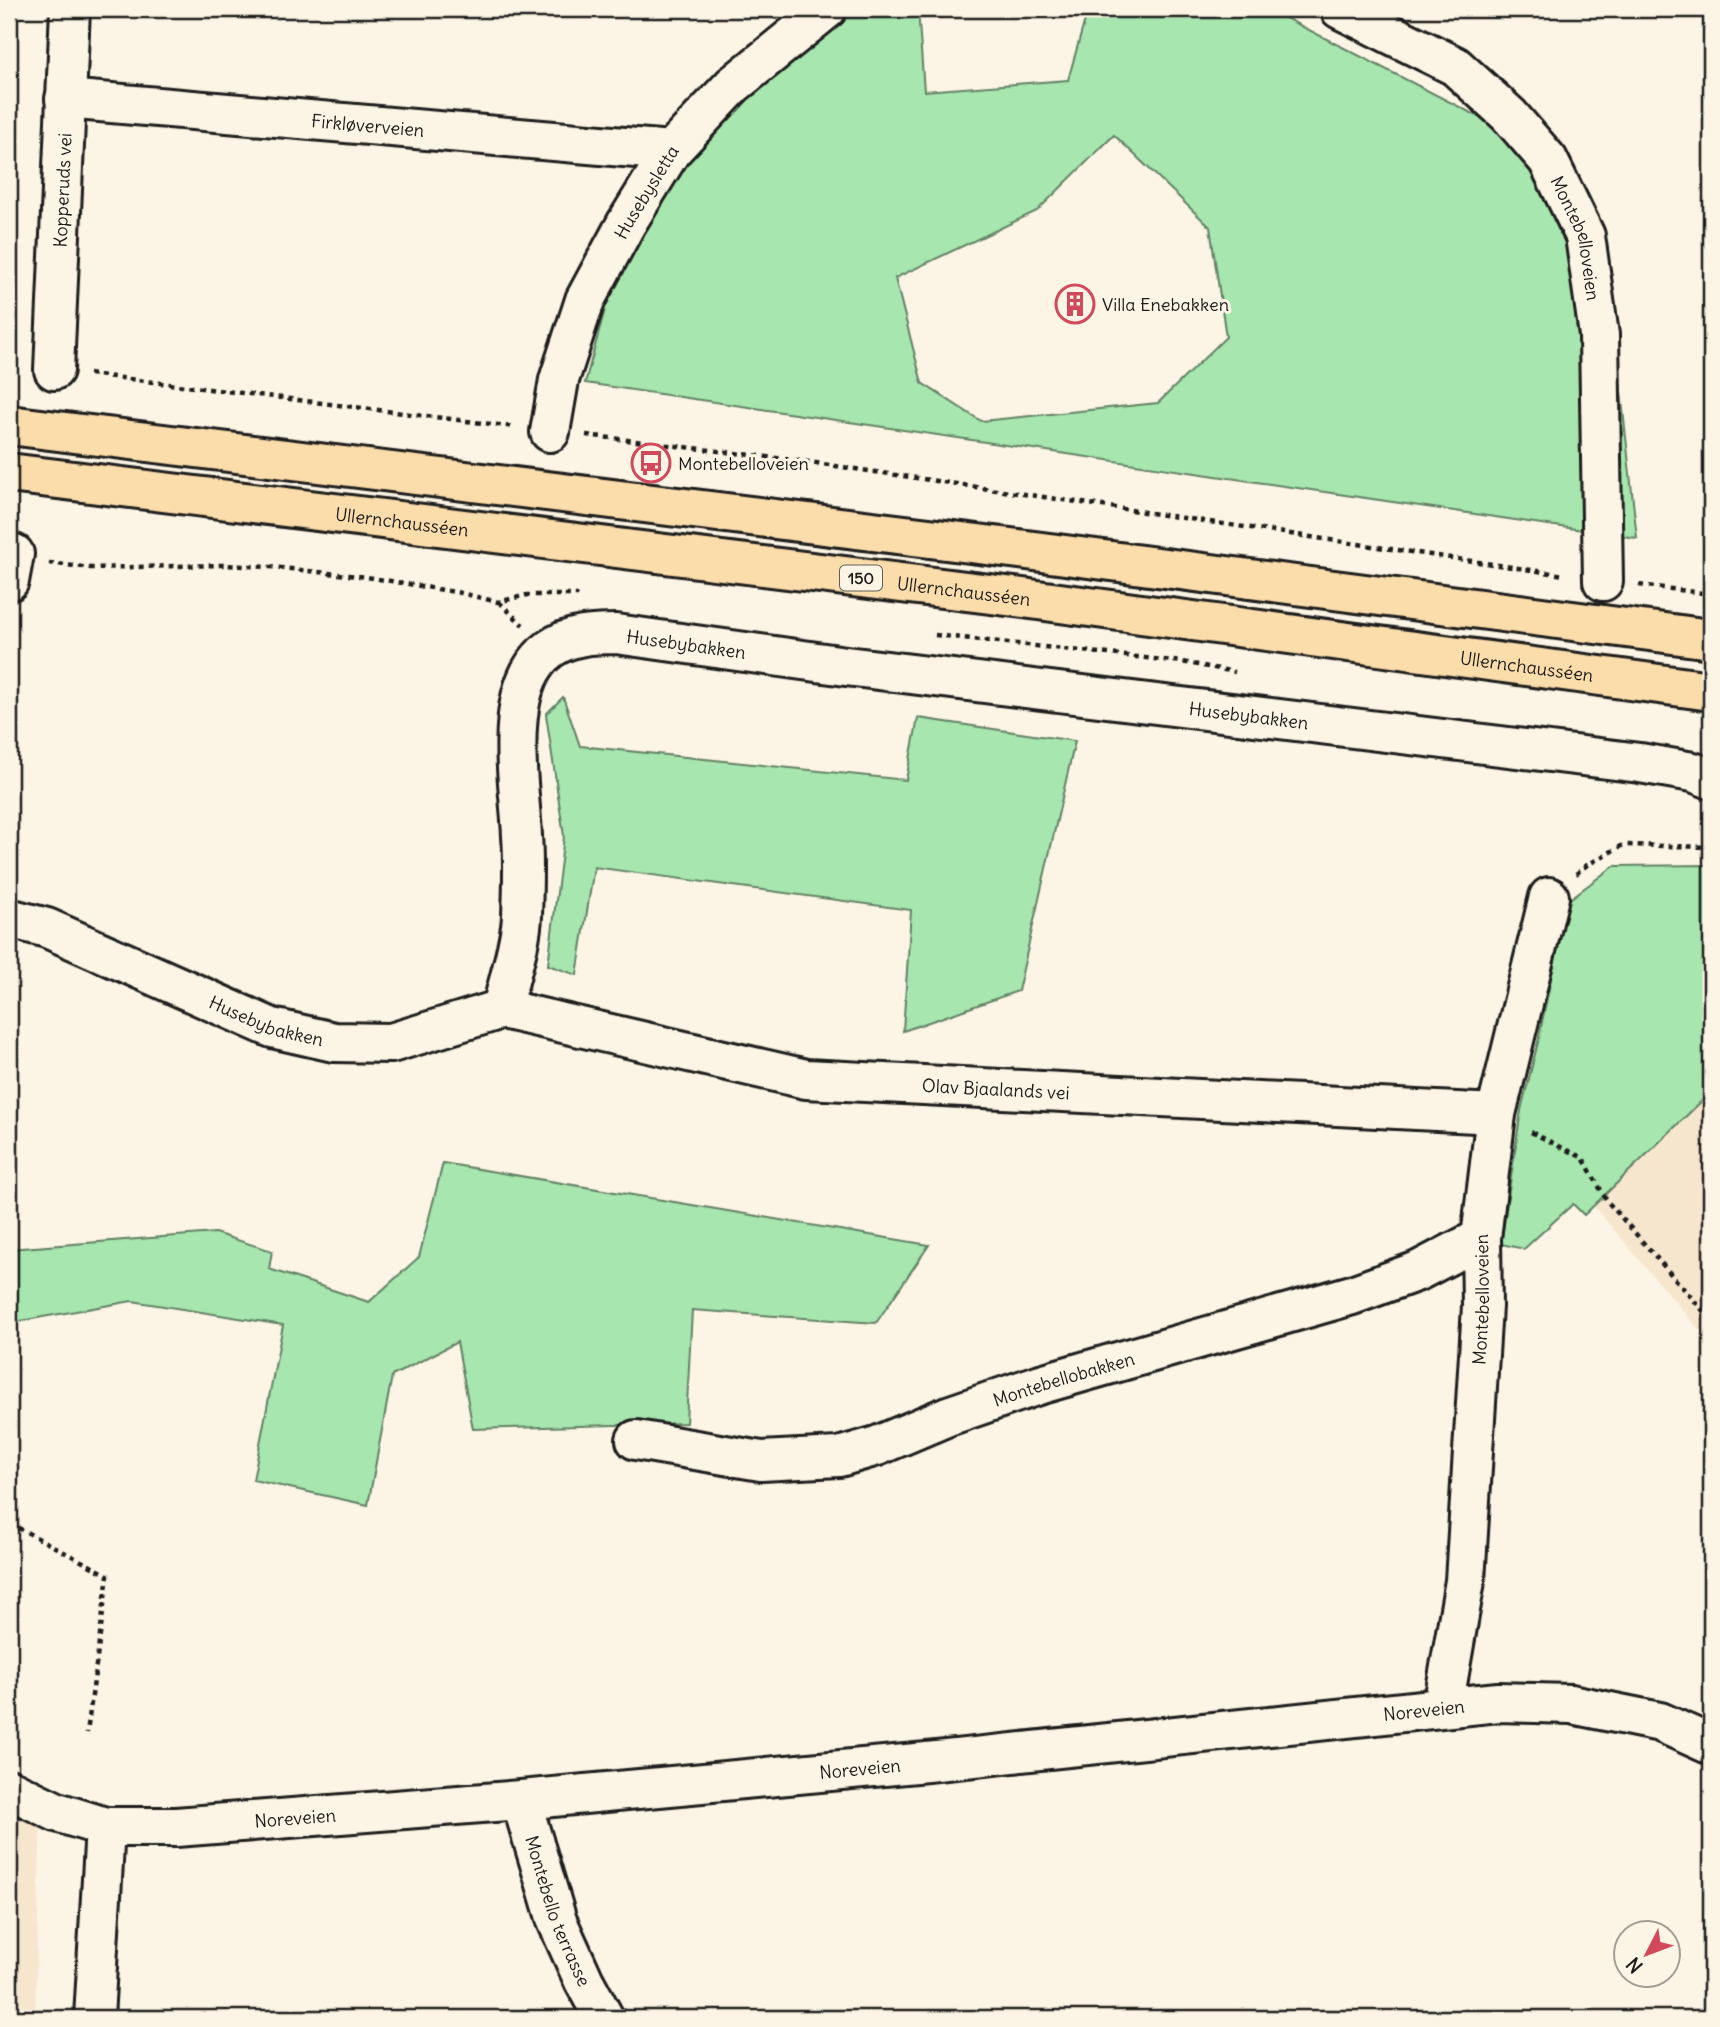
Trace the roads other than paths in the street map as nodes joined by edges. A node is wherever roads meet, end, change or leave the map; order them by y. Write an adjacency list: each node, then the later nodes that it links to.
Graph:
1 (70, 9): 4 (street, Kopperuds vei)
2 (827, 9): 5 (street, Husebysletta)
3 (1340, 9): 10 (street, Montebelloveien)
4 (65, 99): 5 (street, Firkløverveien); 6 (street, Kopperuds vei)
5 (671, 151): 8 (street, Husebysletta)
6 (54, 370)
7 (9, 425): 11 (highway)
8 (550, 432)
9 (9, 473): 12 (highway, Ullernchausséen / 150)
10 (1603, 581)
11 (1711, 639)
12 (1711, 691)
13 (1711, 779): 16 (street, Husebybakken)
14 (1549, 897): 17 (street, Montebelloveien)
15 (9, 918): 16 (street, Husebybakken)
16 (502, 1009): 17 (street, Olav Bjaalands vei)
17 (1496, 1114): 18 (street, Montebelloveien)
18 (1481, 1238): 19 (street, Montebellobakken); 20 (street, Montebelloveien)
19 (636, 1440)
20 (1443, 1707): 21 (street, Noreveien); 23 (street, Noreveien)
21 (1711, 1745)
22 (9, 1789): 24 (street, Noreveien)
23 (521, 1800): 24 (street, Noreveien); 26 (street, Montebello terrasse)
24 (105, 1827): 25 (street)
25 (94, 2018)
26 (604, 2018)

